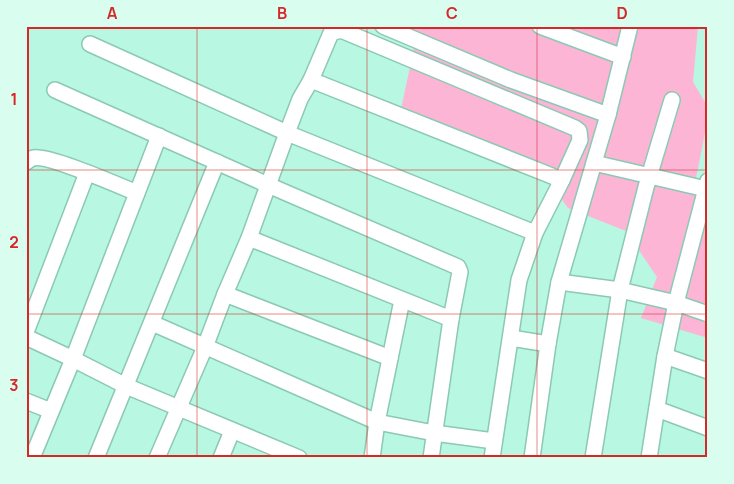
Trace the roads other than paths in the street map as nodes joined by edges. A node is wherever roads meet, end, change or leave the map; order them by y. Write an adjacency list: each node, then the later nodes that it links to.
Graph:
1 (382, 26): 9 (street)
2 (540, 26): 5 (street)
3 (630, 26): 5 (street)
4 (90, 44): 10 (street)
5 (623, 57): 9 (street)
6 (311, 80): 10 (street); 17 (street); 17 (street)
7 (55, 90): 11 (street)
8 (672, 100): 16 (street)
9 (608, 115): 14 (street)
10 (287, 132): 18 (street); 21 (street)
11 (159, 136): 13 (street); 20 (street)
12 (26, 162): 15 (street)
13 (217, 162): 18 (street); 30 (street)
14 (594, 163): 16 (street); 23 (street)
15 (87, 173): 20 (street); 31 (street)
16 (650, 175): 19 (street); 24 (street)
17 (562, 180): 21 (street)
18 (268, 185): 22 (street); 29 (street)
19 (707, 185): 27 (street)
20 (137, 193): 38 (street)
21 (535, 233): 33 (street)
22 (249, 238): 25 (street); 26 (street)
23 (559, 282): 24 (street); 34 (street)
24 (620, 290): 27 (street); 59 (street)
25 (225, 294): 35 (street); 37 (street)
26 (402, 300): 29 (street); 37 (street)
27 (676, 303): 28 (street); 36 (street)
28 (708, 314)
29 (451, 319): 48 (street)
30 (152, 323): 35 (street); 40 (street)
31 (26, 332)
32 (26, 338): 38 (street)
33 (511, 338): 34 (street); 49 (street)
34 (548, 344): 58 (street)
35 (205, 347): 42 (street); 45 (street)
36 (665, 356): 39 (street); 43 (street)
37 (390, 358): 45 (street)
38 (72, 359): 40 (street); 44 (street)
39 (708, 371)
40 (126, 386): 42 (street); 51 (street)
41 (26, 401): 44 (street)
42 (178, 408): 47 (street); 52 (street)
43 (656, 409): 46 (street); 60 (street)
44 (50, 411): 50 (street)
45 (377, 422): 48 (street); 55 (street)
46 (708, 428)
47 (232, 431): 53 (street); 54 (street)
48 (434, 433): 49 (street); 56 (street)
49 (494, 441): 57 (street)
50 (32, 458)
51 (96, 458)
52 (157, 458)
53 (221, 458)
54 (299, 458)
55 (372, 458)
56 (431, 458)
57 (492, 458)
58 (532, 458)
59 (593, 458)
60 (649, 458)

